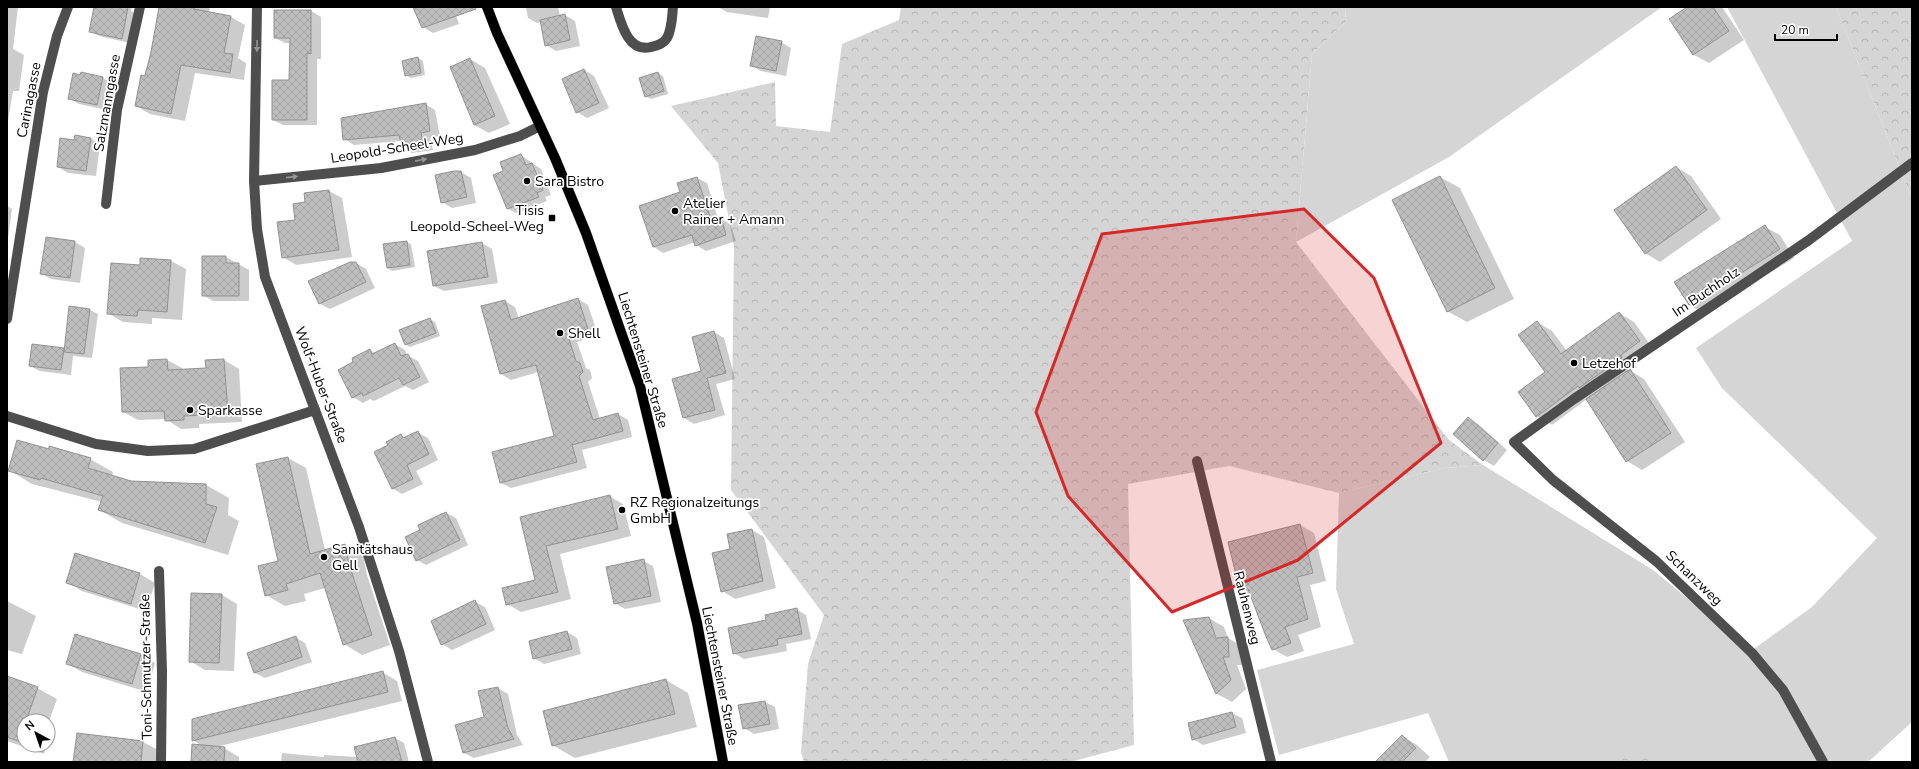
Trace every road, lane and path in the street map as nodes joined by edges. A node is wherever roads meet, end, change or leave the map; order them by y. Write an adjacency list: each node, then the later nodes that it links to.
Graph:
1 (68, 7): 11 (street, Carinagasse)
2 (140, 7): 10 (street, Salzmanngasse)
3 (257, 7): 9 (street, Wolf-Huber-Straße, one-way to 9)
4 (488, 7): 7 (main road, Liechtensteiner Straße)
5 (616, 7): 6 (street)
6 (673, 7)
7 (540, 126): 9 (street, Leopold-Scheel-Weg, one-way to 7); 20 (main road, Liechtensteiner Straße)
8 (1912, 163): 15 (street, Im Buchholz)
9 (254, 181): 13 (street, Wolf-Huber-Straße)
10 (106, 204)
11 (10, 280): 12 (street, Carinagasse)
12 (7, 319)
13 (315, 410): 14 (street); 19 (street, Wolf-Huber-Straße)
14 (7, 416)
15 (1514, 442): 22 (street, Schanzweg)
16 (1197, 461): 21 (street, Rauhenweg)
17 (159, 571): 18 (street, Toni-Schmutzer-Straße)
18 (161, 762)
19 (428, 762)
20 (723, 762)
21 (1271, 762)
22 (1823, 762)

